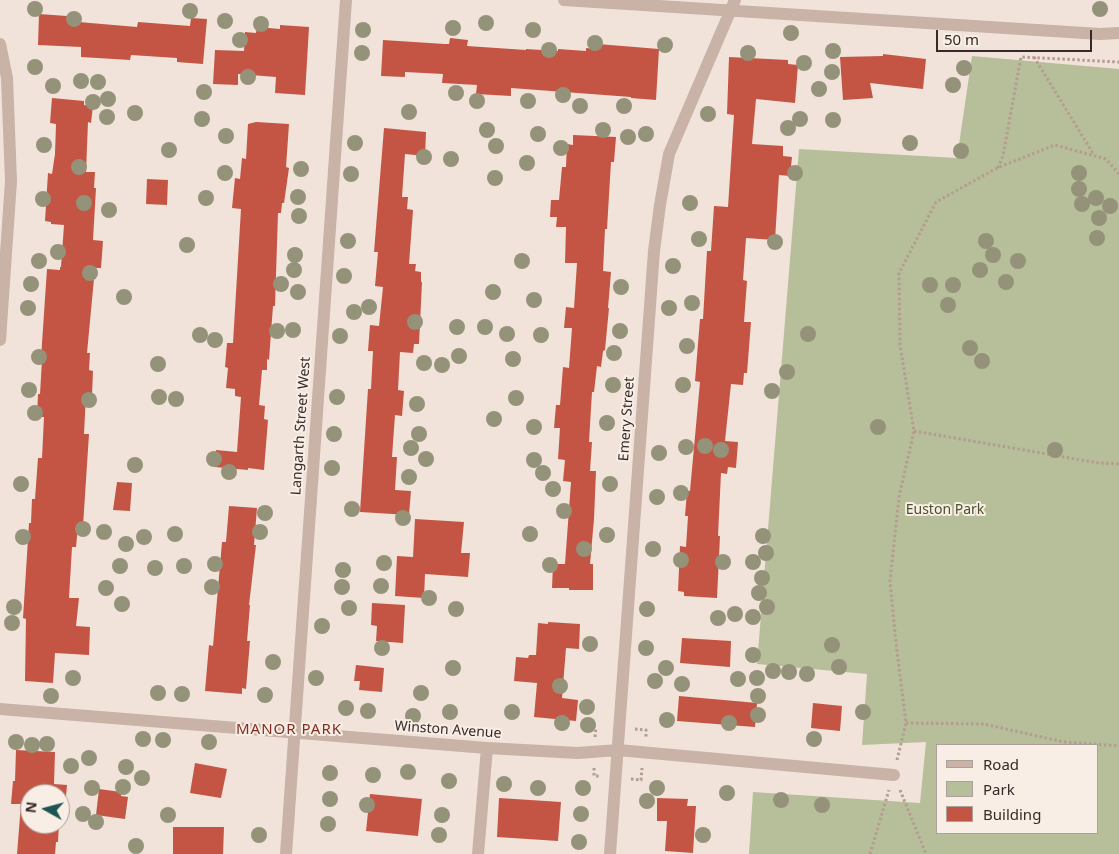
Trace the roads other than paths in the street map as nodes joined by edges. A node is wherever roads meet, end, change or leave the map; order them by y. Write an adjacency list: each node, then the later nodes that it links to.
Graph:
1 (346, 0): 8 (street, Langarth Street West)
2 (564, 0): 3 (street)
3 (733, 6): 4 (street); 10 (street, Emery Street)
4 (1119, 33)
5 (0, 44): 6 (street)
6 (0, 340)
7 (0, 709): 8 (street, Winston Avenue)
8 (294, 733): 9 (street, Winston Avenue); 12 (street, Langarth Street West)
9 (487, 748): 10 (street, Winston Avenue); 13 (street)
10 (618, 750): 11 (street, Winston Avenue); 14 (street, Emery Street)
11 (894, 775)
12 (286, 854)
13 (478, 854)
14 (610, 854)

